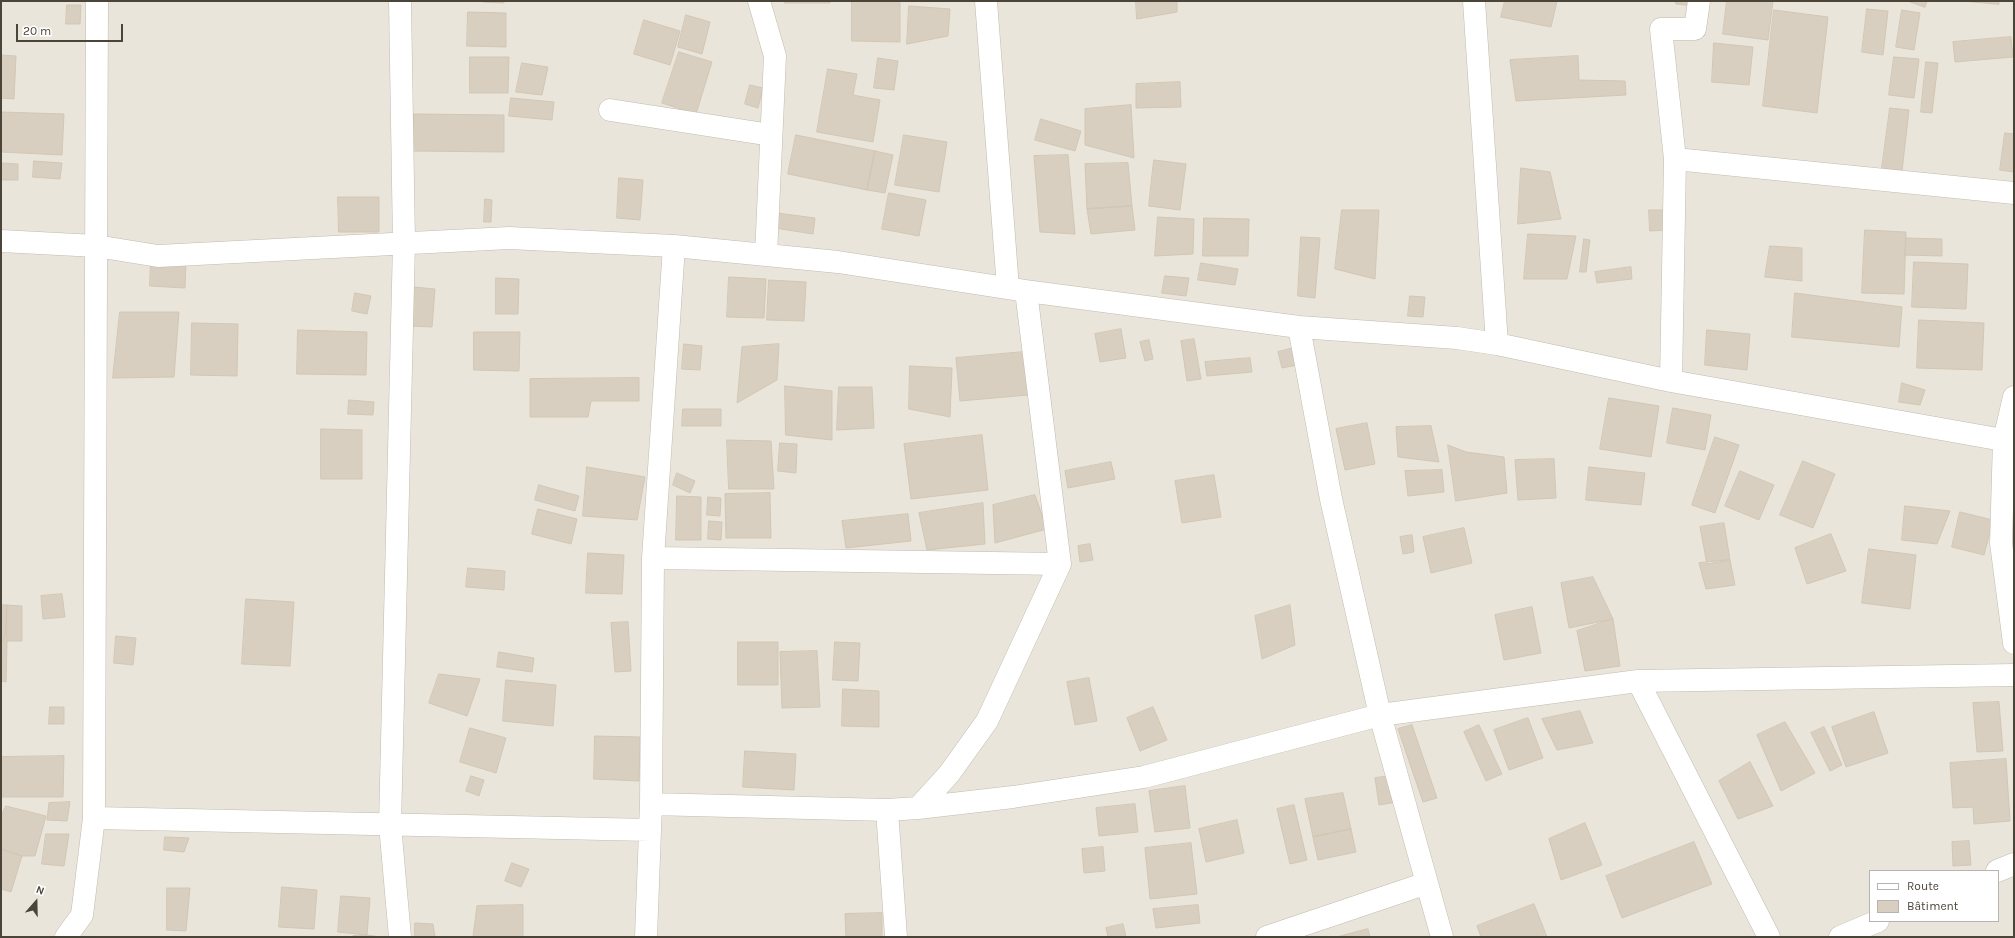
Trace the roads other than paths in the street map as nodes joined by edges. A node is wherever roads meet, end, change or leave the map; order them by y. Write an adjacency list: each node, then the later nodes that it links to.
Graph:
1 (97, 1): 13 (street)
2 (400, 1): 12 (street)
3 (759, 1): 8 (street)
4 (986, 1): 16 (street)
5 (1474, 1): 18 (street)
6 (1699, 1): 9 (street)
7 (610, 110): 8 (street)
8 (771, 135): 15 (street)
9 (1675, 159): 10 (street); 19 (street)
10 (2014, 194)
11 (1, 241): 13 (street)
12 (404, 243): 13 (street); 14 (street); 32 (street)
13 (96, 246): 31 (street)
14 (674, 246): 15 (street); 22 (street)
15 (766, 255): 16 (street)
16 (1017, 289): 17 (street); 23 (street)
17 (1299, 327): 18 (street); 27 (street)
18 (1497, 344): 19 (street)
19 (1671, 381): 21 (street)
20 (2014, 397): 21 (street)
21 (2009, 441): 24 (street)
22 (653, 558): 23 (street); 28 (street)
23 (1060, 564): 29 (street)
24 (2014, 643)
25 (2014, 675): 26 (street)
26 (1638, 681): 27 (street); 44 (street)
27 (1380, 715): 29 (street); 36 (street)
28 (651, 804): 30 (street); 33 (street)
29 (918, 808): 30 (street)
30 (887, 810): 41 (street)
31 (94, 818): 32 (street); 38 (street)
32 (390, 825): 33 (street); 39 (street)
33 (650, 830): 40 (street)
34 (2014, 864): 35 (street)
35 (1999, 870)
36 (1427, 883): 42 (street); 43 (street)
37 (1876, 922): 45 (street)
38 (66, 937)
39 (400, 937)
40 (646, 937)
41 (896, 937)
42 (1266, 937)
43 (1442, 937)
44 (1769, 937)
45 (1840, 937)

